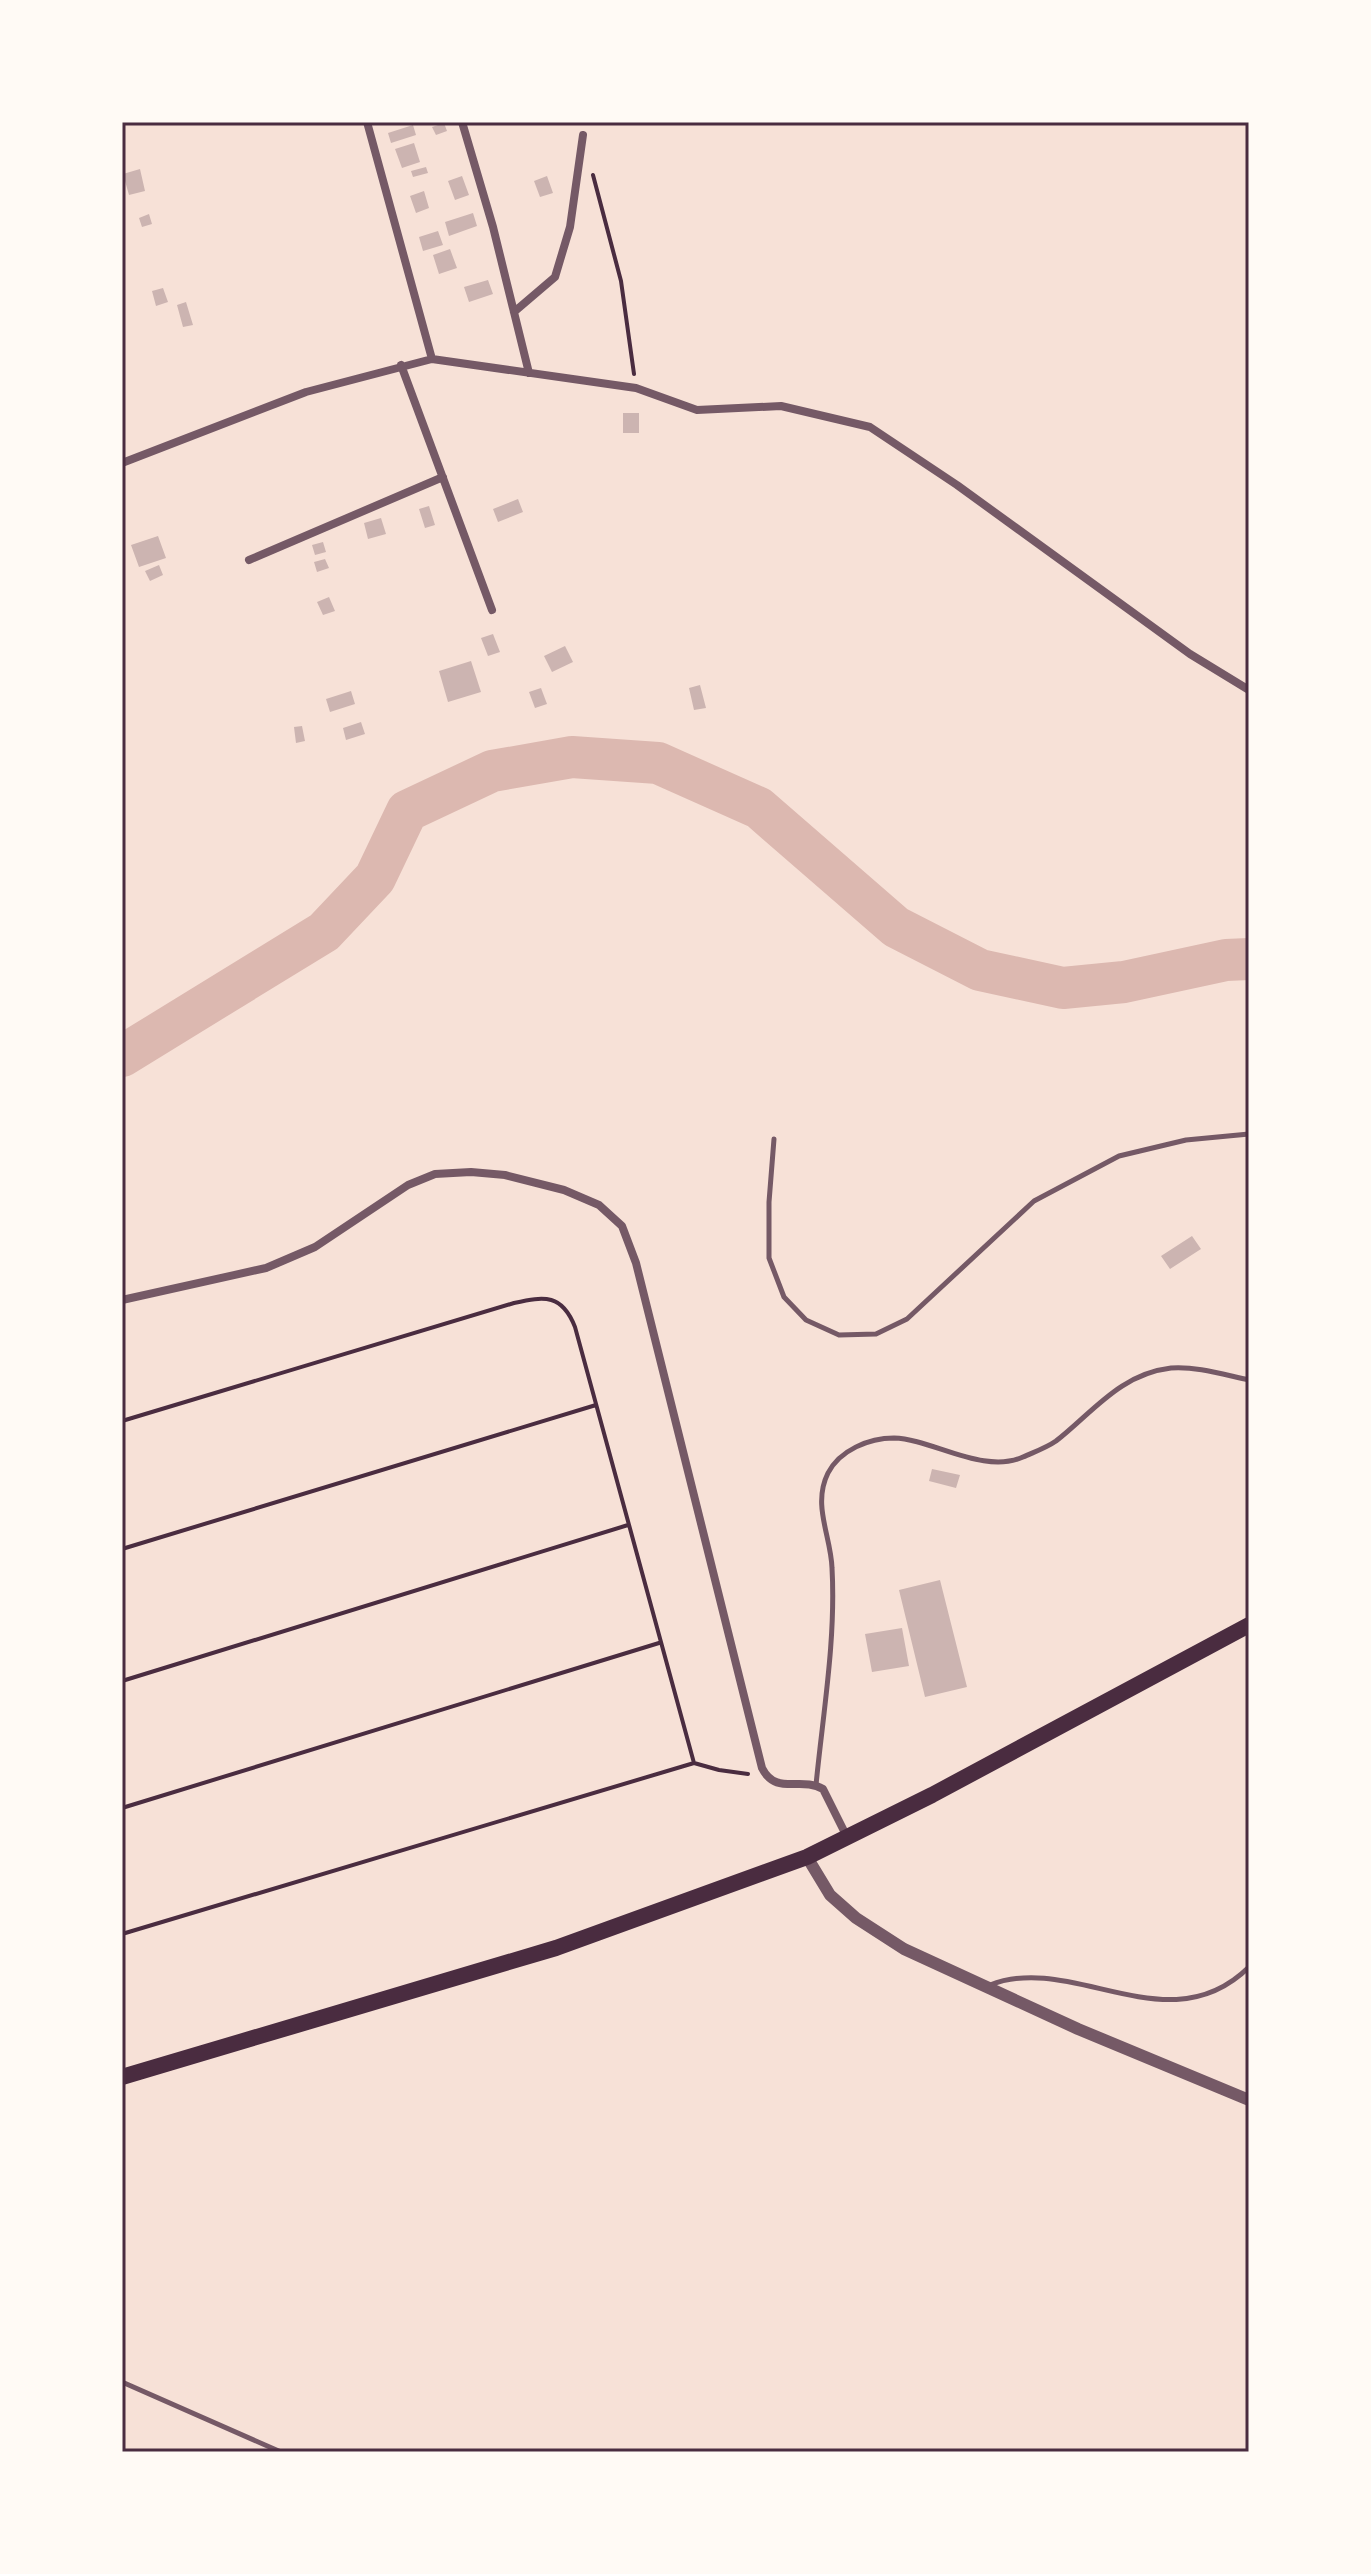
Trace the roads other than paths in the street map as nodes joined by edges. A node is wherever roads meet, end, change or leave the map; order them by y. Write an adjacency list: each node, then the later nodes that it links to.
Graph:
1 (367, 122): 5 (street)
2 (462, 122): 4 (street)
3 (583, 135): 4 (street)
4 (514, 312): 7 (street)
5 (432, 359): 6 (street); 7 (street)
6 (401, 365): 8 (street); 9 (street)
7 (529, 373): 12 (street)
8 (122, 463)
9 (443, 477): 10 (street); 11 (street)
10 (249, 560)
11 (492, 610)
12 (1249, 690)
13 (1249, 1134): 14 (lane)
14 (774, 1139)
15 (122, 1300): 18 (street)
16 (1249, 1380): 18 (lane)
17 (1249, 1625): 19 (main road)
18 (816, 1785): 19 (street)
19 (847, 1838): 20 (main road)
20 (807, 1857): 22 (street); 23 (main road)
21 (1249, 1967): 22 (lane)
22 (986, 1987): 24 (street)
23 (122, 2077)
24 (1249, 2100)
25 (122, 2382): 26 (lane)
26 (281, 2452)

